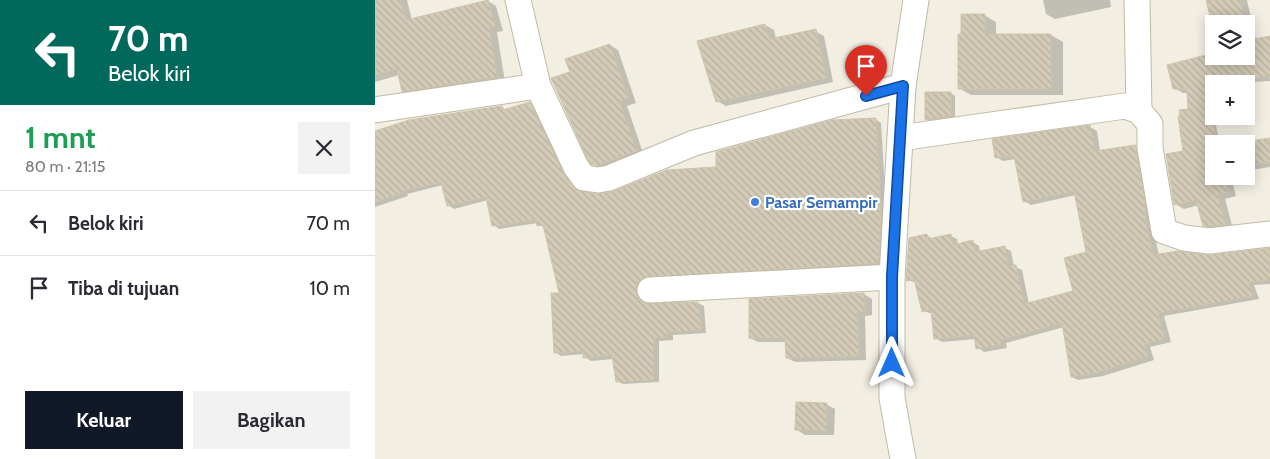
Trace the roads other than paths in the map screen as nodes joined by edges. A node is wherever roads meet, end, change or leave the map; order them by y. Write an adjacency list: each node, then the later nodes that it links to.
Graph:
1 (519, 0): 4 (street)
2 (915, 0): 5 (street)
3 (1137, 0): 7 (street)
4 (538, 86): 5 (street); 6 (street)
5 (903, 86): 8 (street)
6 (375, 110)
7 (1139, 111): 8 (street); 9 (street)
8 (900, 138): 10 (street)
9 (1270, 234)
10 (892, 277): 11 (street); 12 (street)
11 (649, 290)
12 (903, 459)

